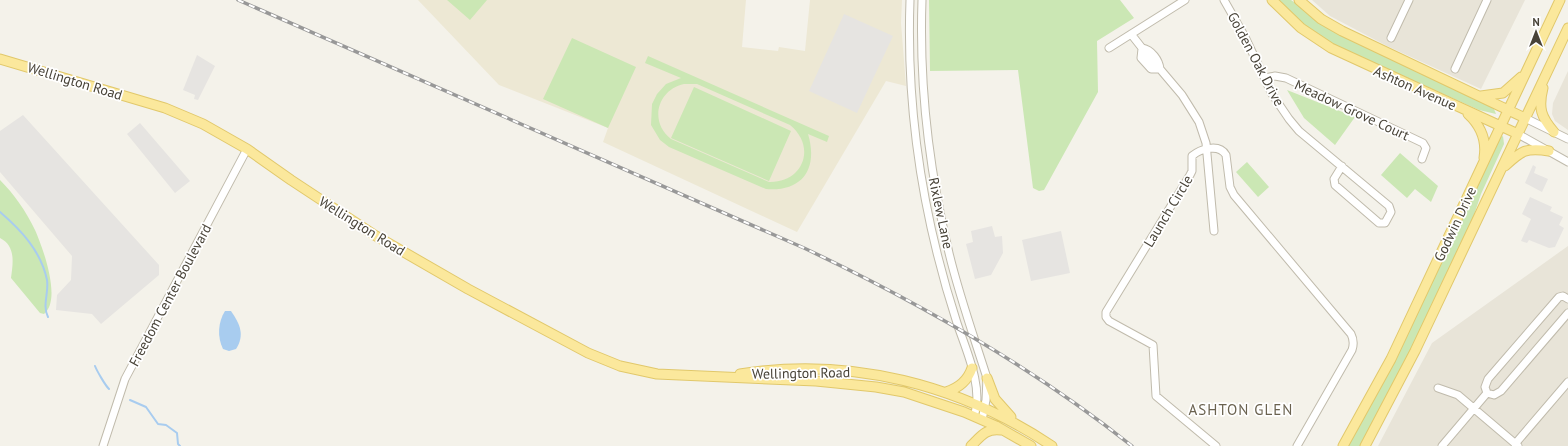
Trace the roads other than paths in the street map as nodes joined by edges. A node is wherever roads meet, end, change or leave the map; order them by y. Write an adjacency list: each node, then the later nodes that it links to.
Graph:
1 (910, 0): 41 (street, Rixlew Lane)
2 (922, 0): 43 (street, Rixlew Lane)
3 (1185, 0): 10 (street)
4 (1224, 0): 21 (street, Golden Oak Drive)
5 (1272, 0): 23 (main road, Ashton Avenue)
6 (1299, 0): 22 (main road, Ashton Avenue)
7 (1408, 0): 13 (street)
8 (1486, 0): 19 (street)
9 (1560, 0): 17 (main road, Godwin Drive)
10 (1174, 3): 12 (street)
11 (1568, 28): 20 (main road, Godwin Drive)
12 (1131, 34): 14 (street); 15 (street)
13 (1391, 38)
14 (1109, 48)
15 (1142, 48): 18 (street); 18 (street)
16 (0, 59): 30 (main road, Wellington Road)
17 (1529, 66): 22 (main road); 24 (main road, Godwin Drive)
18 (1160, 69): 31 (street)
19 (1455, 69)
20 (1546, 75): 25 (main road, Godwin Drive); 27 (main road)
21 (1265, 78): 33 (street, Meadow Grove Court); 35 (street, Golden Oak Drive)
22 (1478, 96): 24 (main road, Ashton Avenue)
23 (1462, 109): 26 (main road, Ashton Avenue); 36 (main road)
24 (1509, 111): 25 (main road, Ashton Avenue); 26 (main road, Godwin Drive)
25 (1525, 118): 27 (street, Ashton Avenue); 28 (main road, Godwin Drive)
26 (1501, 127): 28 (main road, Ashton Avenue); 36 (main road, Godwin Drive)
27 (1554, 132): 29 (street, Ashton Avenue)
28 (1518, 134): 32 (street, Ashton Avenue); 37 (main road, Godwin Drive)
29 (1568, 139)
30 (247, 149): 42 (main road, Wellington Road); 54 (street, Freedom Center Boulevard)
31 (1206, 149): 38 (street); 58 (street, Launch Circle); 59 (street)
32 (1549, 151): 34 (street, Ashton Avenue); 37 (main road)
33 (1422, 159)
34 (1568, 162)
35 (1342, 166): 35 (street, Golden Oak Drive)
36 (1482, 166): 60 (main road, Godwin Drive)
37 (1501, 170): 61 (main road, Godwin Drive)
38 (1214, 231)
39 (1568, 299): 47 (street)
40 (1568, 313): 47 (street)
41 (972, 368): 46 (main road); 48 (street, Rixlew Lane)
42 (727, 376): 46 (main road, Wellington Road); 50 (main road, Wellington Road)
43 (987, 378): 48 (street, Rixlew Lane); 51 (main road)
44 (1568, 382): 53 (street)
45 (1438, 388): 49 (street)
46 (946, 392): 48 (main road, Wellington Road)
47 (1487, 393): 49 (street)
48 (982, 406): 50 (street, Rixlew Lane); 51 (main road, Wellington Road)
49 (1474, 409): 53 (street); 62 (street)
50 (978, 418): 52 (main road, Wellington Road)
51 (1023, 427): 57 (main road, Wellington Road)
52 (1004, 431): 55 (main road); 56 (main road, Wellington Road)
53 (1516, 445)
54 (103, 446)
55 (971, 446)
56 (1030, 446)
57 (1052, 446)
58 (1216, 446)
59 (1297, 446)
60 (1344, 446)
61 (1365, 446)
62 (1442, 446)

